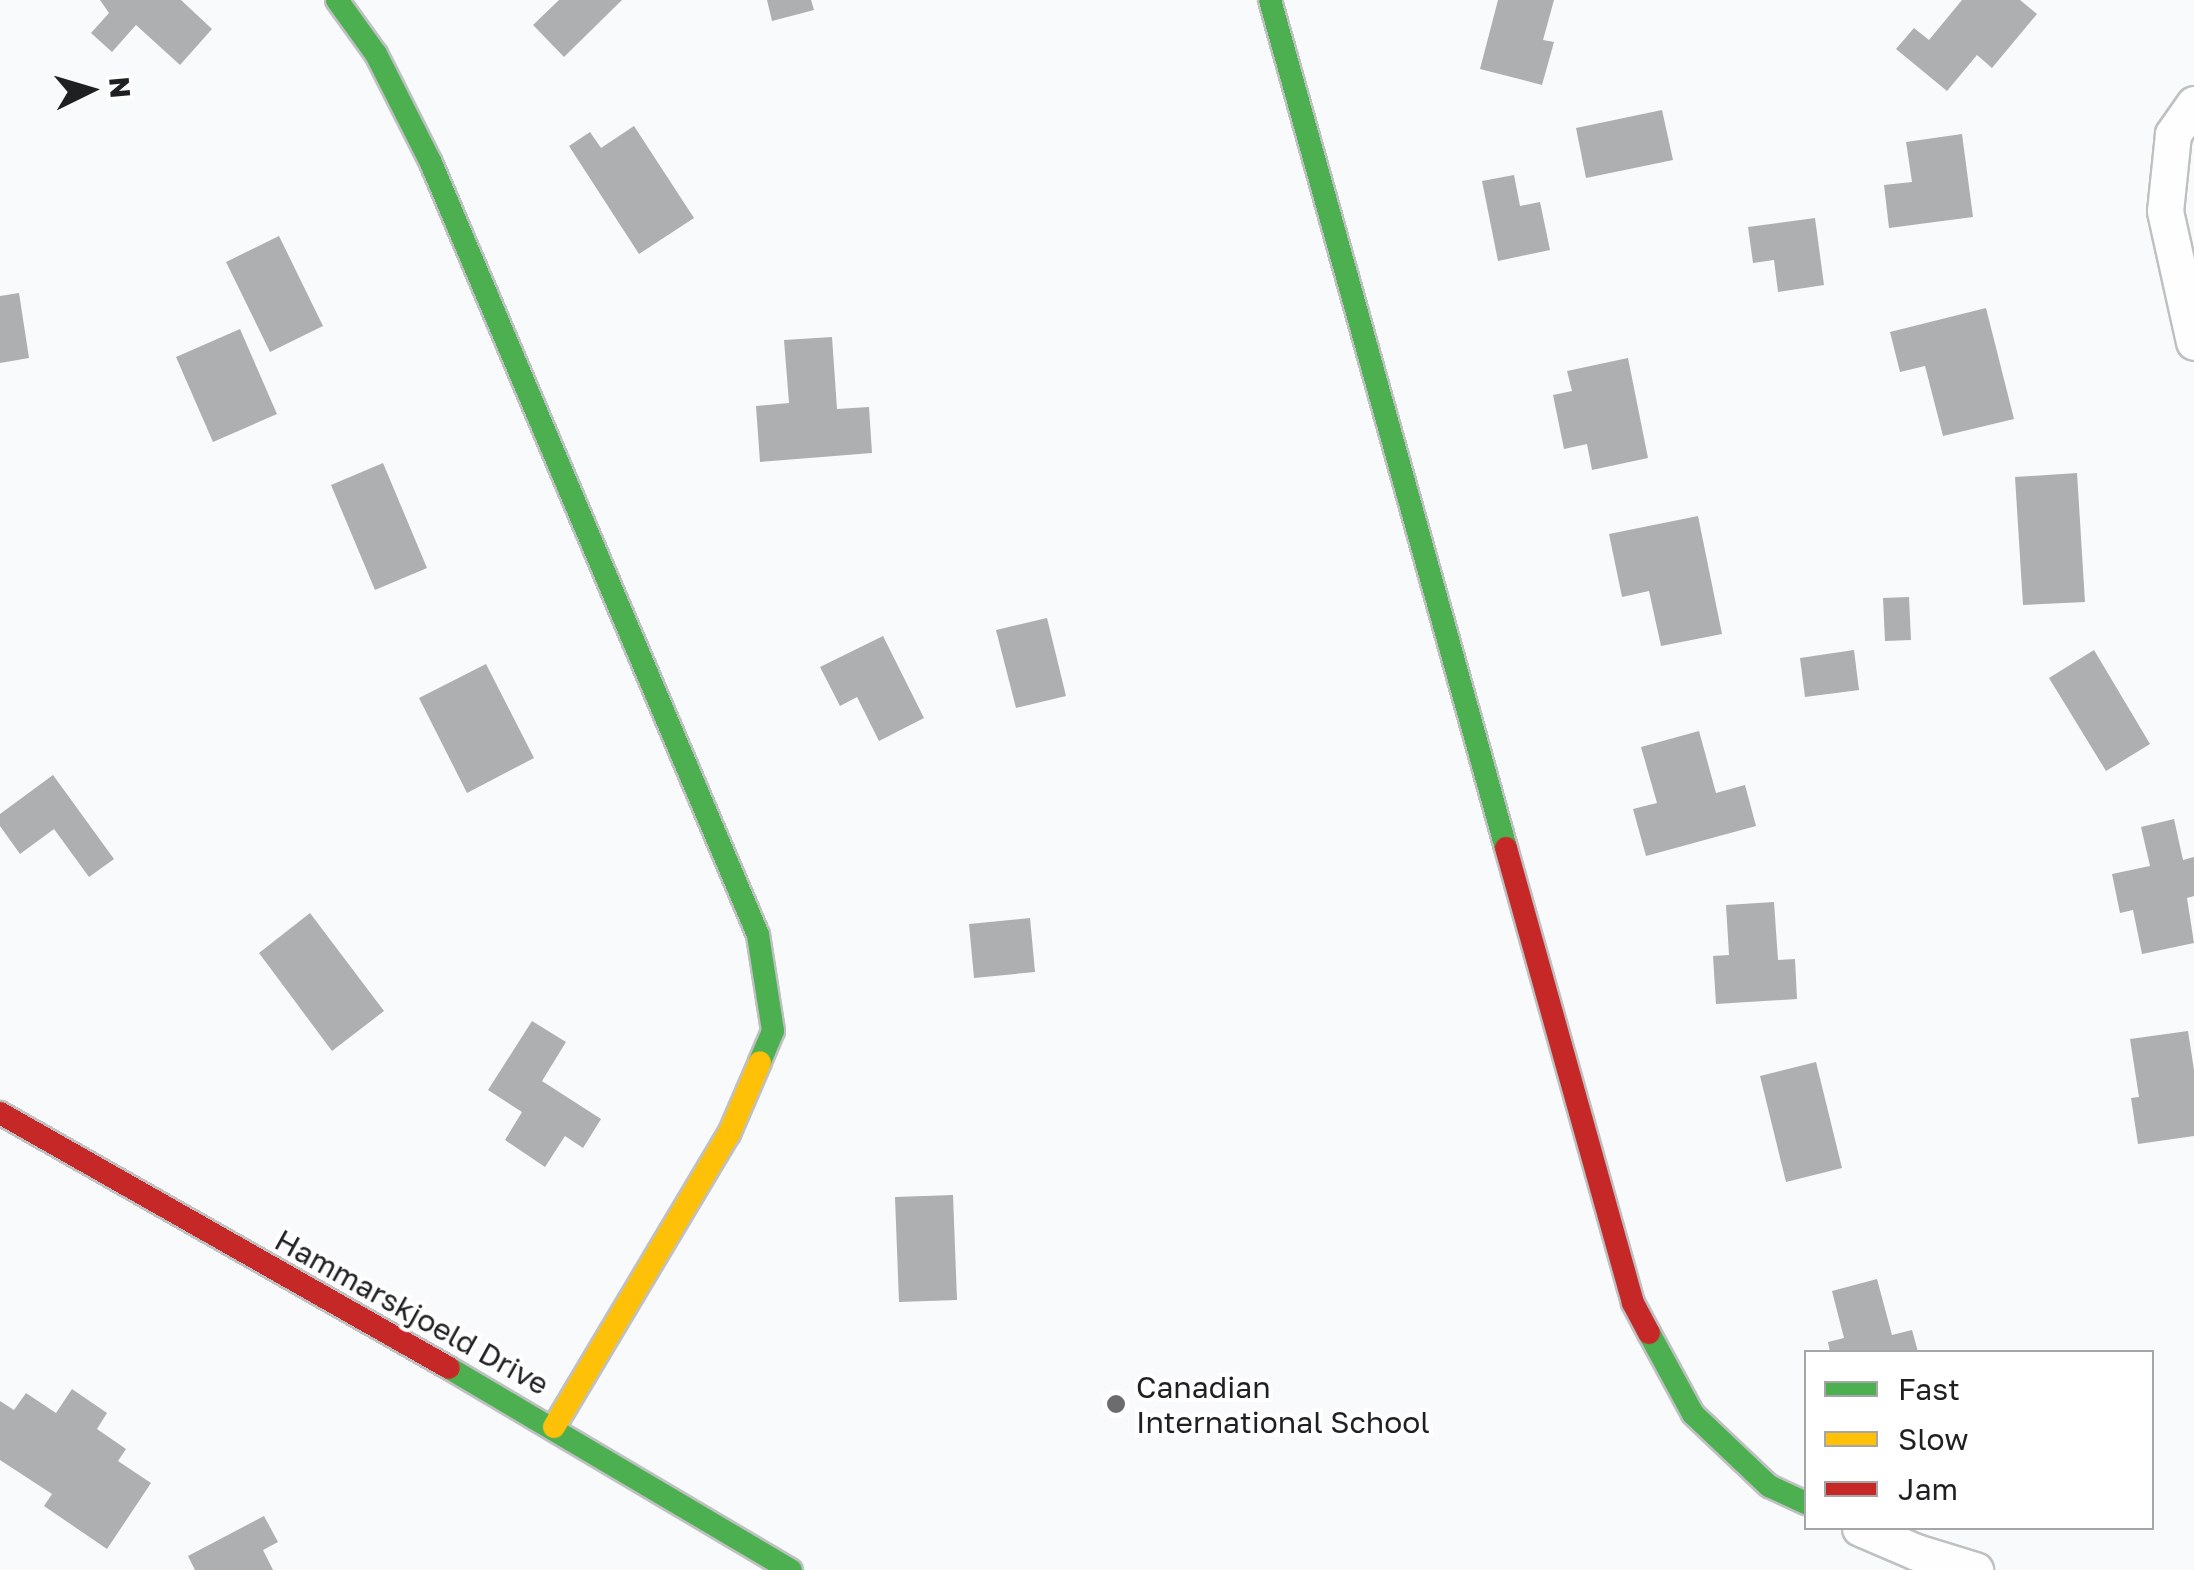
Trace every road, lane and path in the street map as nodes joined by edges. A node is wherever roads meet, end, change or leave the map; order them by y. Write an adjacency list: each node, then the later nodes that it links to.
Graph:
1 (337, 0): 6 (street)
2 (1270, 0): 7 (street)
3 (2194, 104): 4 (street)
4 (2194, 342)
5 (0, 1113): 6 (street, Hammarskjoeld Drive)
6 (554, 1426): 9 (street, Hammarskjoeld Drive)
7 (1804, 1503)
8 (1865, 1530): 10 (street)
9 (791, 1570)
10 (1975, 1570)

